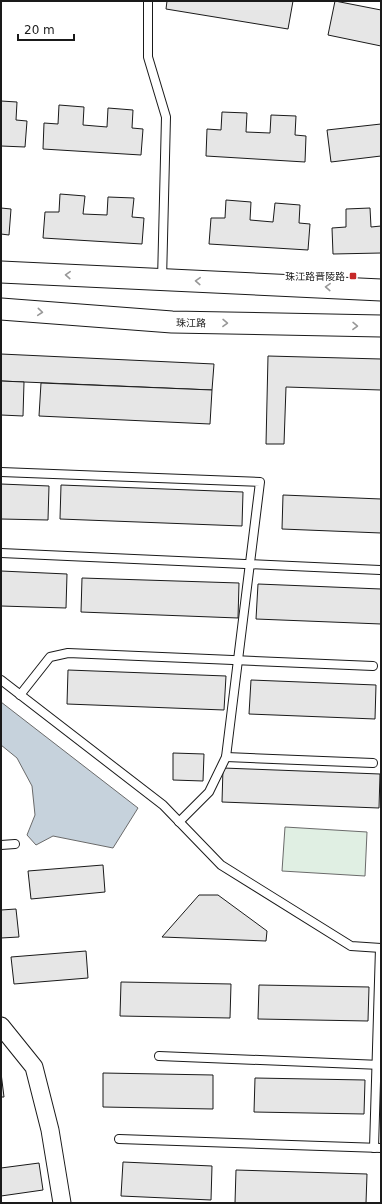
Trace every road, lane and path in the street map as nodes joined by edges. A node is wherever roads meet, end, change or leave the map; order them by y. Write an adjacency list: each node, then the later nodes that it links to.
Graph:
1 (148, 1): 3 (lane)
2 (1, 272): 3 (street, one-way to 2)
3 (162, 280): 4 (street, one-way to 3)
4 (381, 290)
5 (1, 308): 6 (street, 珠江路, one-way to 6)
6 (381, 326)
7 (1, 472): 9 (lane)
8 (1, 552): 9 (lane)
9 (250, 564): 10 (lane); 11 (lane)
10 (380, 570)
11 (238, 660): 12 (lane); 14 (lane); 15 (lane)
12 (373, 666)
13 (1, 680): 14 (lane)
14 (20, 695): 17 (lane)
15 (226, 757): 16 (lane); 17 (lane)
16 (373, 763)
17 (179, 822): 20 (lane)
18 (15, 844): 19 (lane)
19 (1, 845)
20 (380, 948): 23 (lane)
21 (1, 1026): 26 (street)
22 (159, 1056): 23 (lane)
23 (379, 1065): 25 (lane)
24 (119, 1139): 25 (lane)
25 (377, 1148)
26 (62, 1203)

